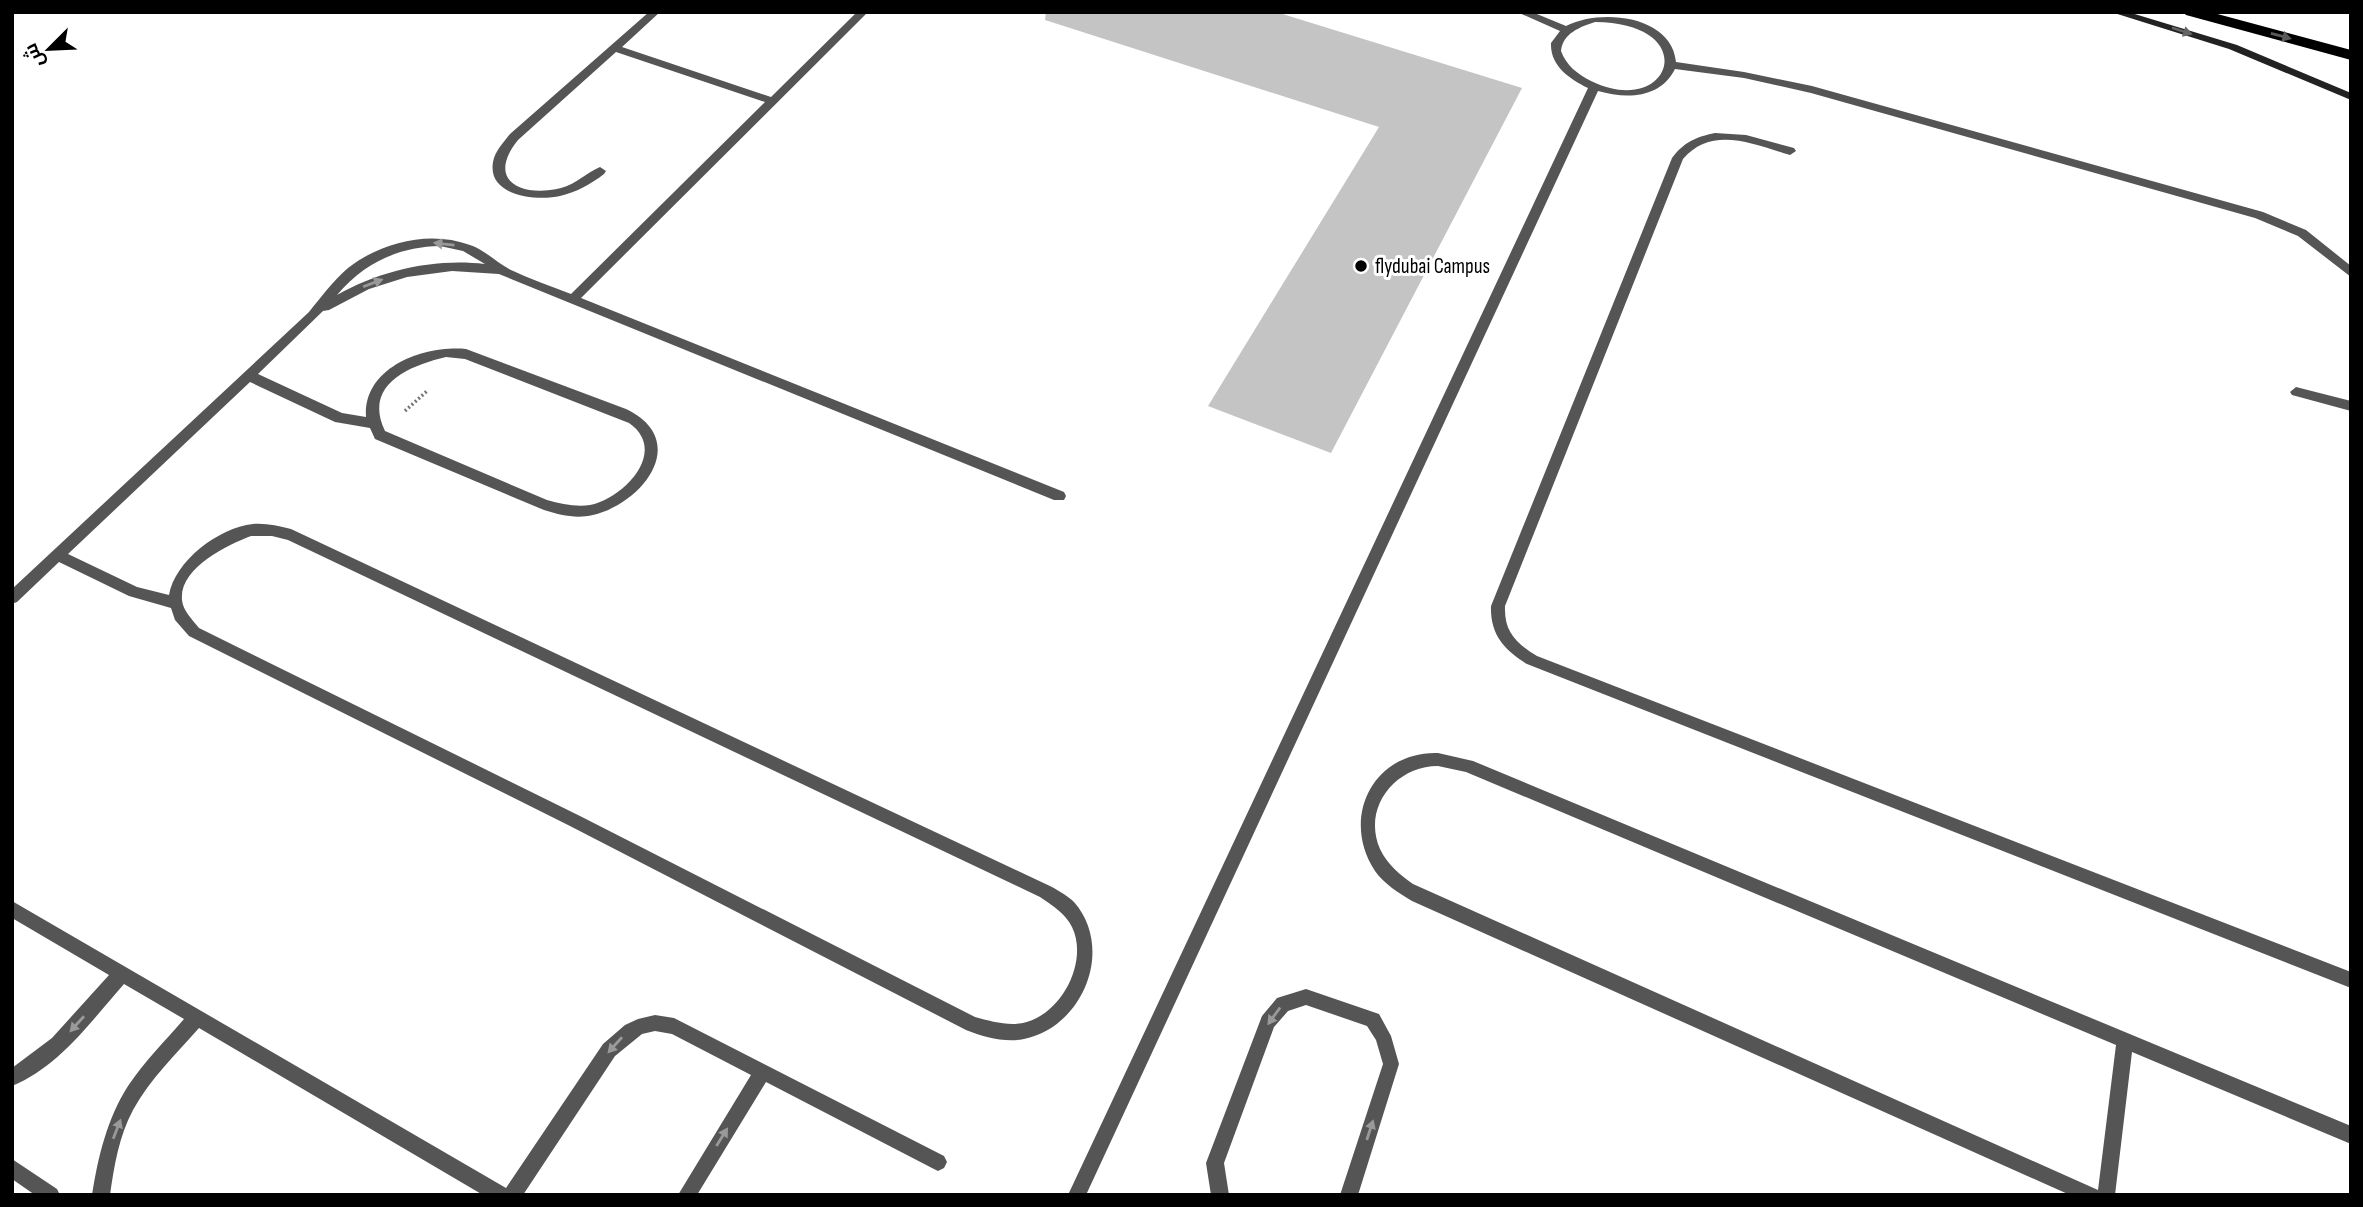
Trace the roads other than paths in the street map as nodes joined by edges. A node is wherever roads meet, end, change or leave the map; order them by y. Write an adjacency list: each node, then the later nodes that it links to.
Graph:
1 (655, 12): 7 (lane)
2 (863, 12): 12 (lane)
3 (1522, 12): 6 (lane)
4 (2116, 12): 11 (main road, one-way to 11)
5 (2191, 12): 8 (highway, one-way to 8)
6 (1566, 30): 9 (lane); 10 (lane)
7 (615, 48): 12 (lane); 14 (lane)
8 (2351, 55)
9 (1671, 65): 10 (lane); 16 (lane)
10 (1594, 87): 42 (lane)
11 (2351, 97)
12 (773, 101): 17 (lane)
13 (1790, 150): 29 (lane)
14 (600, 172)
15 (505, 272): 17 (lane); 18 (lane, one-way to 15); 18 (lane, one-way to 18)
16 (2351, 273)
17 (573, 299): 23 (lane)
18 (313, 315): 19 (lane)
19 (248, 375): 22 (lane); 24 (lane)
20 (2296, 392): 21 (lane)
21 (2351, 406)
22 (372, 423): 22 (lane)
23 (1059, 496)
24 (58, 555): 25 (lane); 26 (lane)
25 (12, 598)
26 (174, 603): 26 (lane)
27 (12, 909): 28 (lane)
28 (122, 973): 30 (lane); 33 (lane, one-way to 33)
29 (2351, 979)
30 (197, 1017): 38 (lane, one-way to 30); 39 (lane)
31 (2125, 1040): 34 (lane); 45 (lane); 46 (lane)
32 (763, 1071): 35 (lane); 40 (lane, one-way to 40); 41 (lane, one-way to 32)
33 (12, 1078)
34 (2351, 1135)
35 (938, 1162)
36 (12, 1168): 37 (lane)
37 (51, 1195)
38 (101, 1195)
39 (500, 1195)
40 (512, 1195)
41 (687, 1195)
42 (1077, 1195)
43 (1220, 1195): 44 (lane, one-way to 43)
44 (1349, 1195)
45 (2091, 1195)
46 (2106, 1195)

